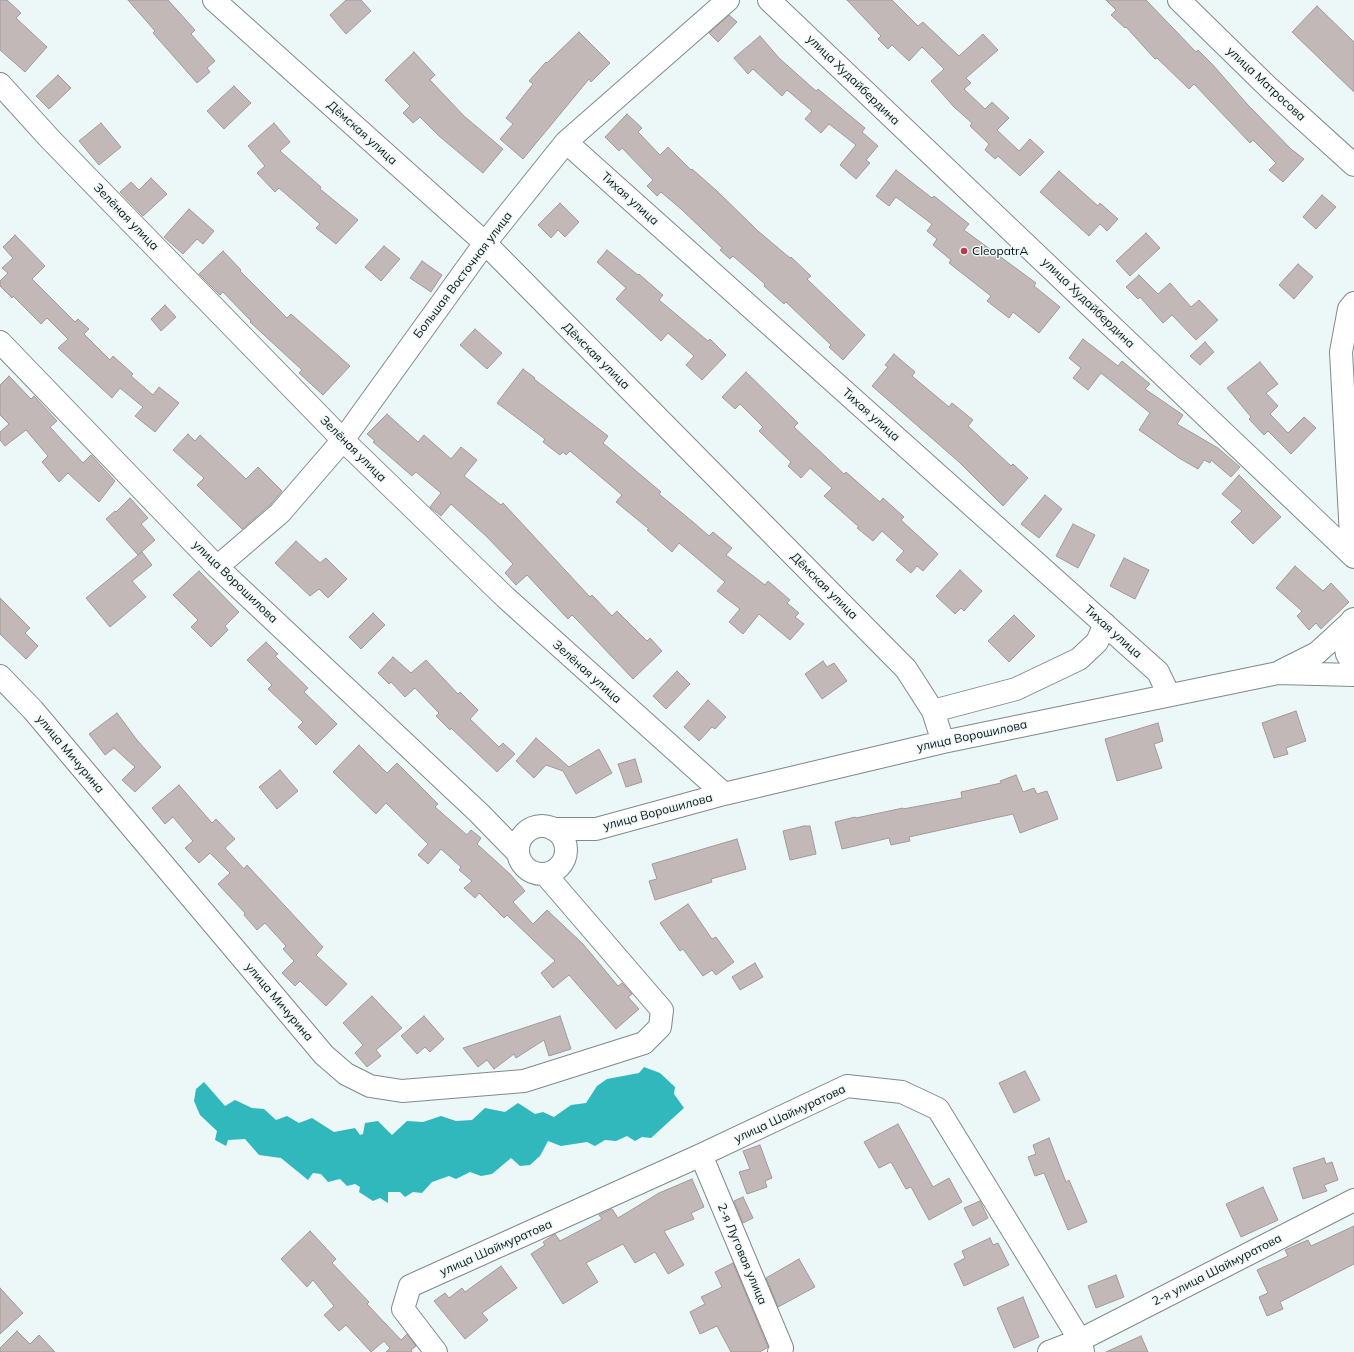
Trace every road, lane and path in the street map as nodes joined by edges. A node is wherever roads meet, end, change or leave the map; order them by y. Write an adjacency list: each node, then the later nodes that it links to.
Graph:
1 (214, 0): 8 (street, Дёмская улица)
2 (728, 0): 6 (street, Большая Восточная улица)
3 (769, 0): 12 (street, улица Худайбердина)
4 (1180, 0): 7 (street, улица Матросова)
5 (0, 84): 11 (street, Зелёная улица)
6 (566, 142): 8 (street, Большая Восточная улица); 15 (street, Тихая улица)
7 (1354, 165)
8 (485, 243): 11 (street, Большая Восточная улица); 21 (street, Дёмская улица)
9 (1354, 303): 12 (street)
10 (0, 342): 13 (street, улица Ворошилова)
11 (343, 440): 13 (street, Большая Восточная улица); 23 (street, Зелёная улица)
12 (1353, 556)
13 (217, 567): 24 (street, улица Ворошилова)
14 (1353, 619): 16 (street); 17 (street)
15 (1105, 624): 20 (street, Тихая улица); 21 (street)
16 (1354, 665)
17 (1278, 673): 18 (street, улица Ворошилова); 20 (street, улица Ворошилова)
18 (1354, 675)
19 (0, 676): 30 (street, улица Мичурина)
20 (1169, 695): 22 (street, улица Ворошилова)
21 (933, 711): 22 (street, Дёмская улица)
22 (942, 742): 23 (street, улица Ворошилова)
23 (724, 794): 27 (street, улица Ворошилова)
24 (479, 813): 25 (street, улица Ворошилова); 28 (street, улица Ворошилова)
25 (530, 829): 26 (street); 28 (street)
26 (553, 829): 27 (street, улица Ворошилова); 29 (street)
27 (596, 829): 29 (street, улица Ворошилова)
28 (518, 853): 30 (street)
29 (565, 856): 30 (street)
30 (545, 874)
31 (701, 1155): 33 (street, улица Шаймуратова); 34 (street, улица Шаймуратова); 35 (street, 2-я Луговая улица)
32 (1354, 1200): 33 (street, 2-я улица Шаймуратова)
33 (1082, 1346): 36 (street, 2-я улица Шаймуратова)
34 (436, 1352)
35 (779, 1352)
36 (1049, 1352)

